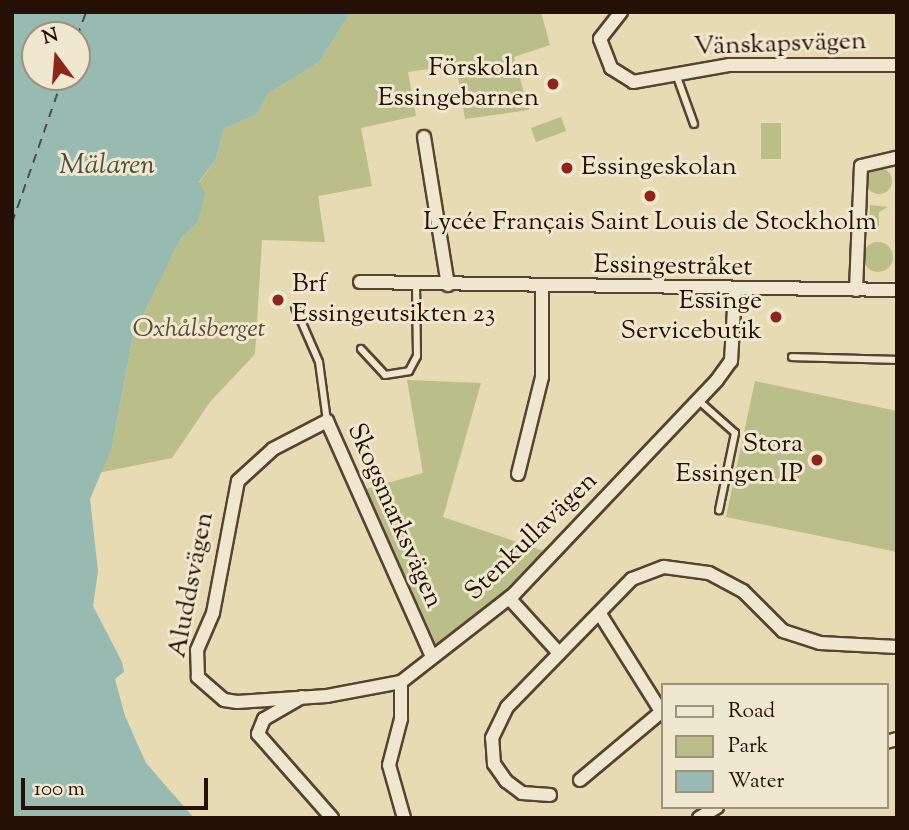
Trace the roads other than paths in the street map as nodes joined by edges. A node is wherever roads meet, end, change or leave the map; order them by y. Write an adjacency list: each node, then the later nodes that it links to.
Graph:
1 (621, 12): 3 (street, Vänskapsvägen)
2 (897, 65): 3 (street, Vänskapsvägen)
3 (675, 72): 4 (lane)
4 (694, 124)
5 (424, 137): 9 (street)
6 (897, 159): 11 (street)
7 (360, 282): 8 (street, Essingestråket)
8 (416, 285): 9 (street, Essingestråket); 15 (lane)
9 (448, 285): 10 (street, Essingestråket)
10 (542, 287): 13 (street, Essingestråket); 20 (street)
11 (856, 290): 12 (street, Essingestråket); 13 (street, Essingestråket)
12 (897, 290)
13 (735, 292): 18 (street, Stenkullavägen)
14 (295, 307): 19 (lane, Skogsmarksvägen)
15 (361, 349)
16 (792, 357): 17 (lane)
17 (897, 360)
18 (699, 401): 21 (lane); 22 (street, Stenkullavägen)
19 (327, 421): 26 (street, Skogsmarksvägen); 28 (street, Aluddsvägen)
20 (518, 474)
21 (719, 510)
22 (509, 598): 25 (street); 26 (street, Stenkullavägen)
23 (600, 614): 24 (street); 25 (street); 29 (street)
24 (897, 647)
25 (556, 651): 32 (street)
26 (432, 657): 27 (street, Stenkullavägen)
27 (401, 682): 28 (street, Aluddsvägen); 34 (street)
28 (306, 695): 33 (street)
29 (660, 710)
30 (660, 715): 31 (street)
31 (580, 780)
32 (550, 795)
33 (332, 818)
34 (404, 818)

